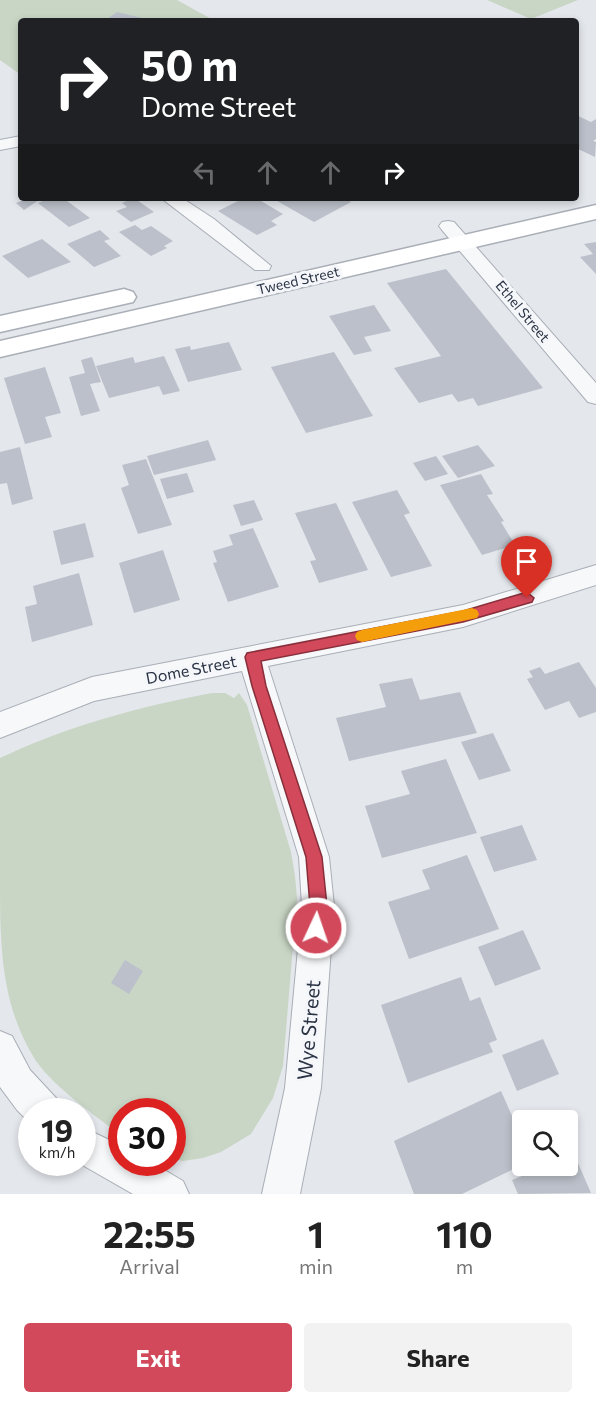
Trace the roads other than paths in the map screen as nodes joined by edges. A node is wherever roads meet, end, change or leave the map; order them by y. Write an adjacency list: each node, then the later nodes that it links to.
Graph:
1 (18, 142): 2 (street)
2 (0, 145)
3 (596, 192): 4 (main road)
4 (579, 196)
5 (175, 201): 9 (street)
6 (561, 201): 8 (main road, Tweed Street)
7 (596, 212): 8 (main road, Tweed Street)
8 (456, 234): 9 (main road, Tweed Street); 11 (main road, Tweed Street); 12 (street, Ethel Street)
9 (262, 266): 10 (main road, Tweed Street)
10 (0, 324)
11 (0, 349)
12 (596, 397)
13 (596, 575): 14 (street, Dome Street)
14 (252, 657): 15 (street, Dome Street); 20 (street, Wye Street)
15 (0, 725)
16 (0, 1047): 17 (street)
17 (28, 1098)
18 (96, 1154): 19 (street)
19 (170, 1194)
20 (281, 1194)

